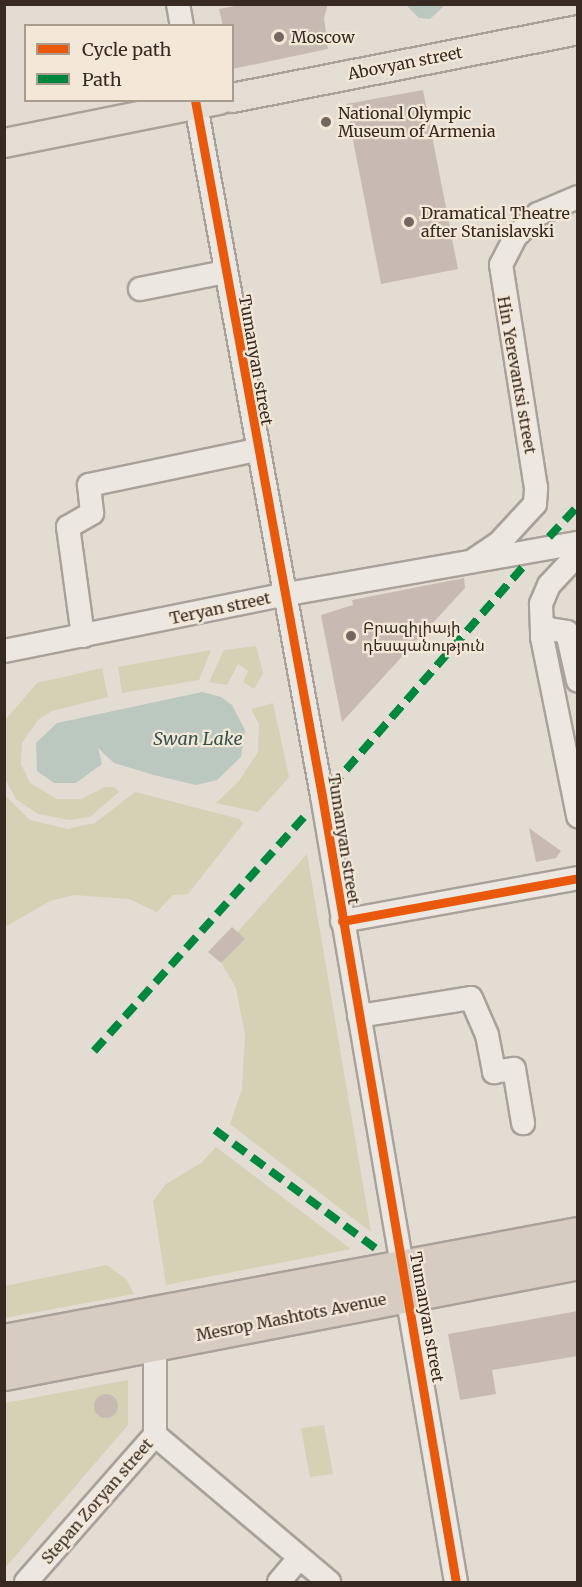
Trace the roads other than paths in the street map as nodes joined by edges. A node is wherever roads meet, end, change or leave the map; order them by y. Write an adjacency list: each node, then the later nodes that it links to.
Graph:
1 (178, 4): 2 (street)
2 (182, 24)
3 (578, 30): 4 (main road, Abovyan street)
4 (234, 98)
5 (204, 102): 6 (main road); 8 (street, Tumanyan street)
6 (4, 143)
7 (578, 197): 13 (street, Hin Yerevantsi street)
8 (225, 272): 9 (street); 10 (street, Tumanyan street)
9 (140, 289)
10 (257, 450): 14 (street, Tumanyan street); 15 (street)
11 (578, 543): 13 (street, Teryan street)
12 (578, 554): 16 (street)
13 (470, 562): 14 (street, Teryan street)
14 (282, 595): 15 (street, Teryan street); 21 (street, Tumanyan street)
15 (83, 636): 17 (street, Teryan street)
16 (542, 638): 18 (street); 19 (street)
17 (4, 651)
18 (578, 681)
19 (578, 816)
20 (578, 878): 21 (street)
21 (342, 921): 22 (street, Tumanyan street)
22 (359, 1016): 23 (street); 26 (street, Tumanyan street)
23 (523, 1123)
24 (578, 1234): 26 (highway, Mesrop Mashtots Avenue)
25 (578, 1262): 26 (highway, Mesrop Mashtots Avenue)
26 (406, 1280): 27 (highway, Mesrop Mashtots Avenue); 28 (highway, Mesrop Mashtots Avenue); 35 (street, Tumanyan street)
27 (4, 1341)
28 (155, 1343): 29 (highway, Mesrop Mashtots Avenue); 30 (street, Stepan Zoryan street)
29 (4, 1373)
30 (155, 1436): 31 (street); 32 (street, Stepan Zoryan street)
31 (299, 1558): 33 (street); 34 (street)
32 (26, 1582)
33 (279, 1582)
34 (329, 1582)
35 (456, 1582)

